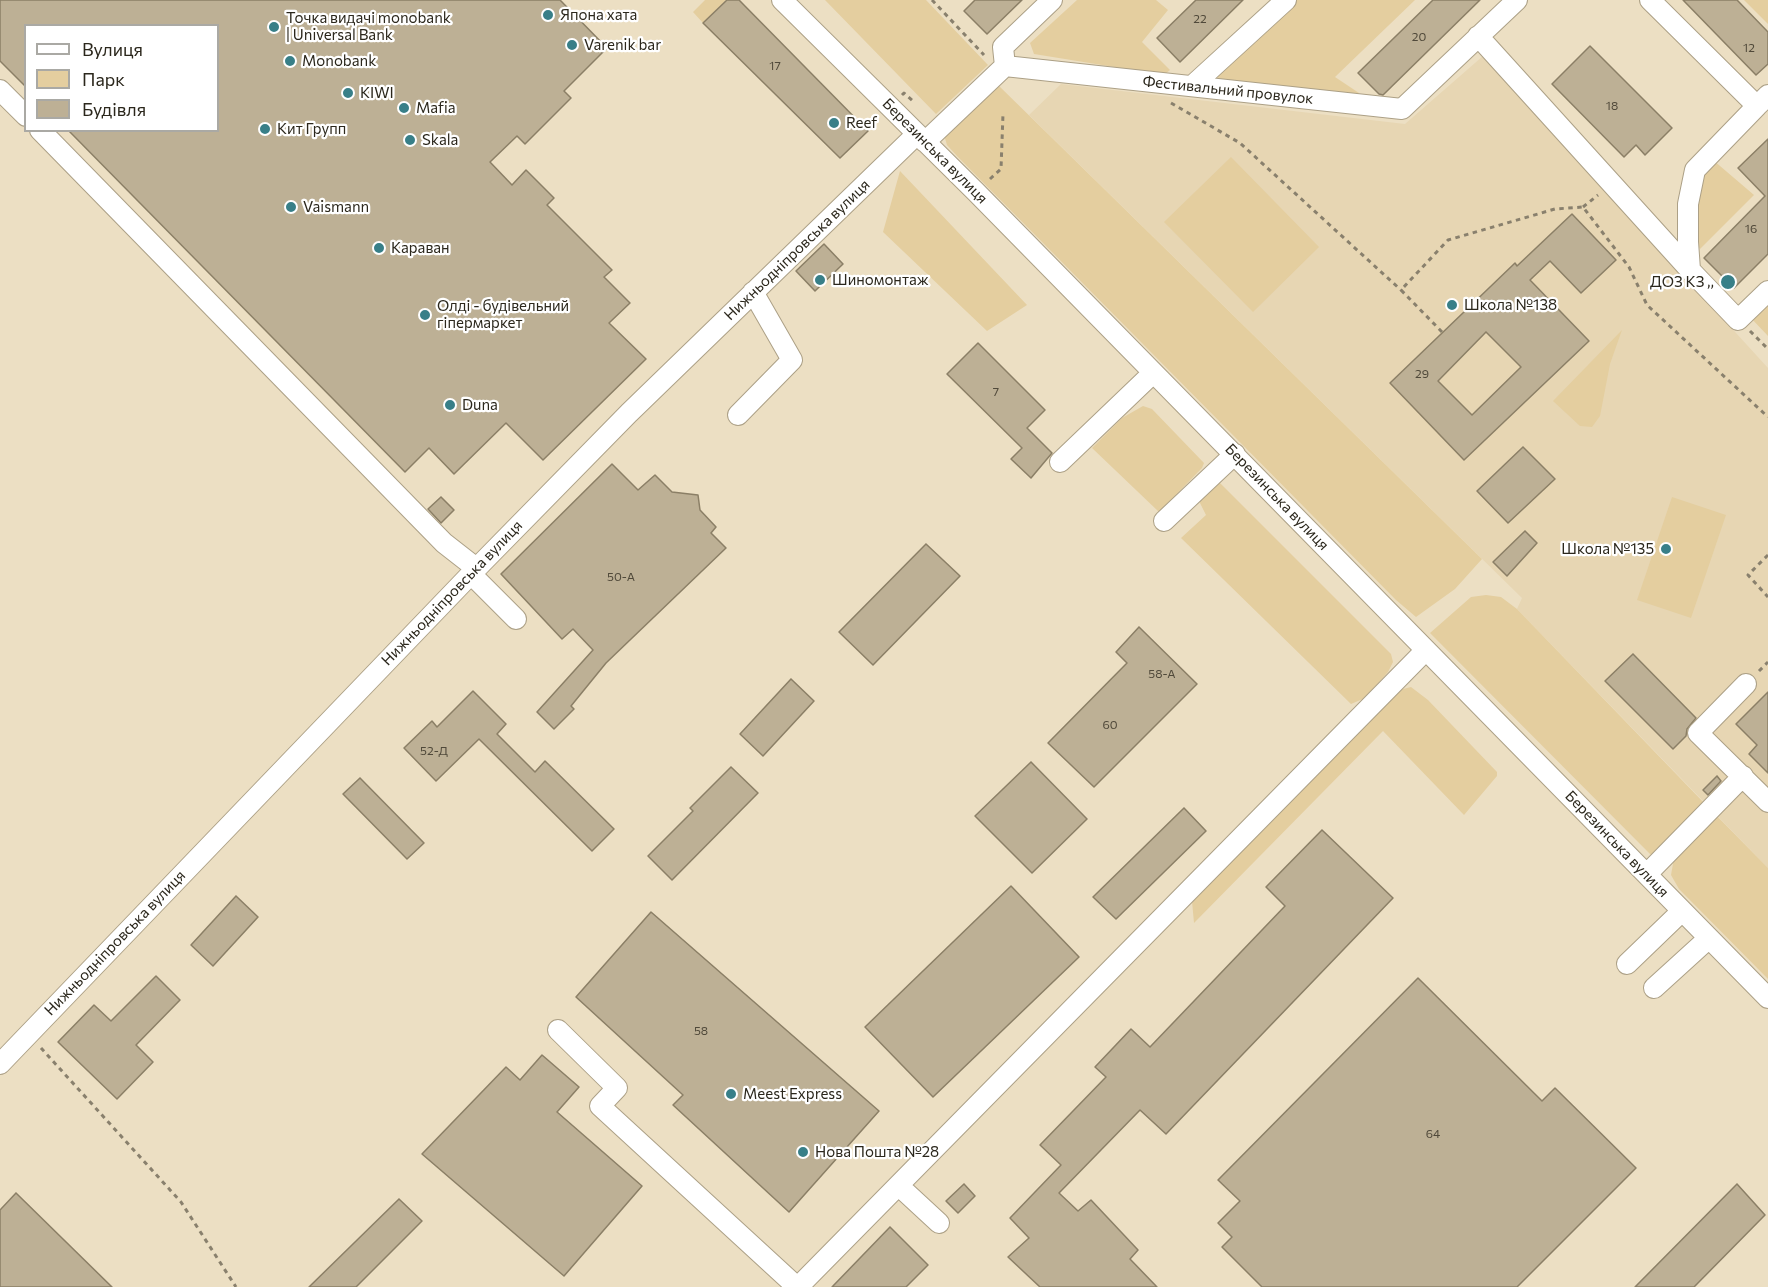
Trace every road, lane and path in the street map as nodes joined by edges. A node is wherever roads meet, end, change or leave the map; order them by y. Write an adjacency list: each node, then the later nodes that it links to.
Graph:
1 (782, 0): 16 (street, Березинська вулиця)
2 (1052, 0): 8 (street)
3 (1286, 0): 10 (street)
4 (1517, 0): 7 (street, Фестивальний провулок)
5 (1650, 0): 12 (street)
6 (934, 1): 8 (path)
7 (1478, 36): 10 (street, Фестивальний провулок); 18 (street)
8 (1002, 69): 9 (street, Фестивальний провулок); 16 (street)
9 (1161, 83): 10 (street, Фестивальний провулок); 21 (path)
10 (1192, 86)
11 (0, 90): 13 (street)
12 (1763, 100): 18 (street)
13 (24, 114)
14 (1003, 114): 17 (path)
15 (42, 132): 32 (street)
16 (921, 138): 17 (street, Березинська вулиця); 20 (street, Нижньодніпровська вулиця)
17 (976, 192): 25 (street, Березинська вулиця)
18 (1690, 270): 22 (street)
19 (1768, 291): 22 (street)
20 (753, 292): 26 (street); 32 (street, Нижньодніпровська вулиця)
21 (1403, 292): 23 (path); 27 (path)
22 (1738, 320): 24 (path)
23 (1442, 333)
24 (1768, 349)
25 (1153, 373): 28 (street, Березинська вулиця); 29 (street)
26 (738, 415)
27 (1768, 417)
28 (1235, 454): 30 (street); 35 (street, Березинська вулиця)
29 (1060, 462)
30 (1164, 521)
31 (1768, 555): 33 (path)
32 (474, 571): 34 (street); 46 (street, Нижньодніпровська вулиця)
33 (1768, 597)
34 (516, 619)
35 (1425, 651): 39 (street, Березинська вулиця); 48 (street)
36 (1746, 684): 37 (street)
37 (1743, 776): 38 (street); 39 (street)
38 (1768, 802)
39 (1647, 874): 40 (street, Березинська вулиця)
40 (1682, 911): 41 (street, Березинська вулиця); 42 (street)
41 (1709, 938): 43 (street); 44 (street, Березинська вулиця)
42 (1627, 964)
43 (1654, 988)
44 (1768, 998)
45 (558, 1030): 51 (street)
46 (28, 1033): 47 (street, Нижньодніпровська вулиця); 50 (path)
47 (0, 1064)
48 (899, 1186): 49 (street); 51 (street)
49 (939, 1223)
50 (236, 1287)
51 (797, 1287)

